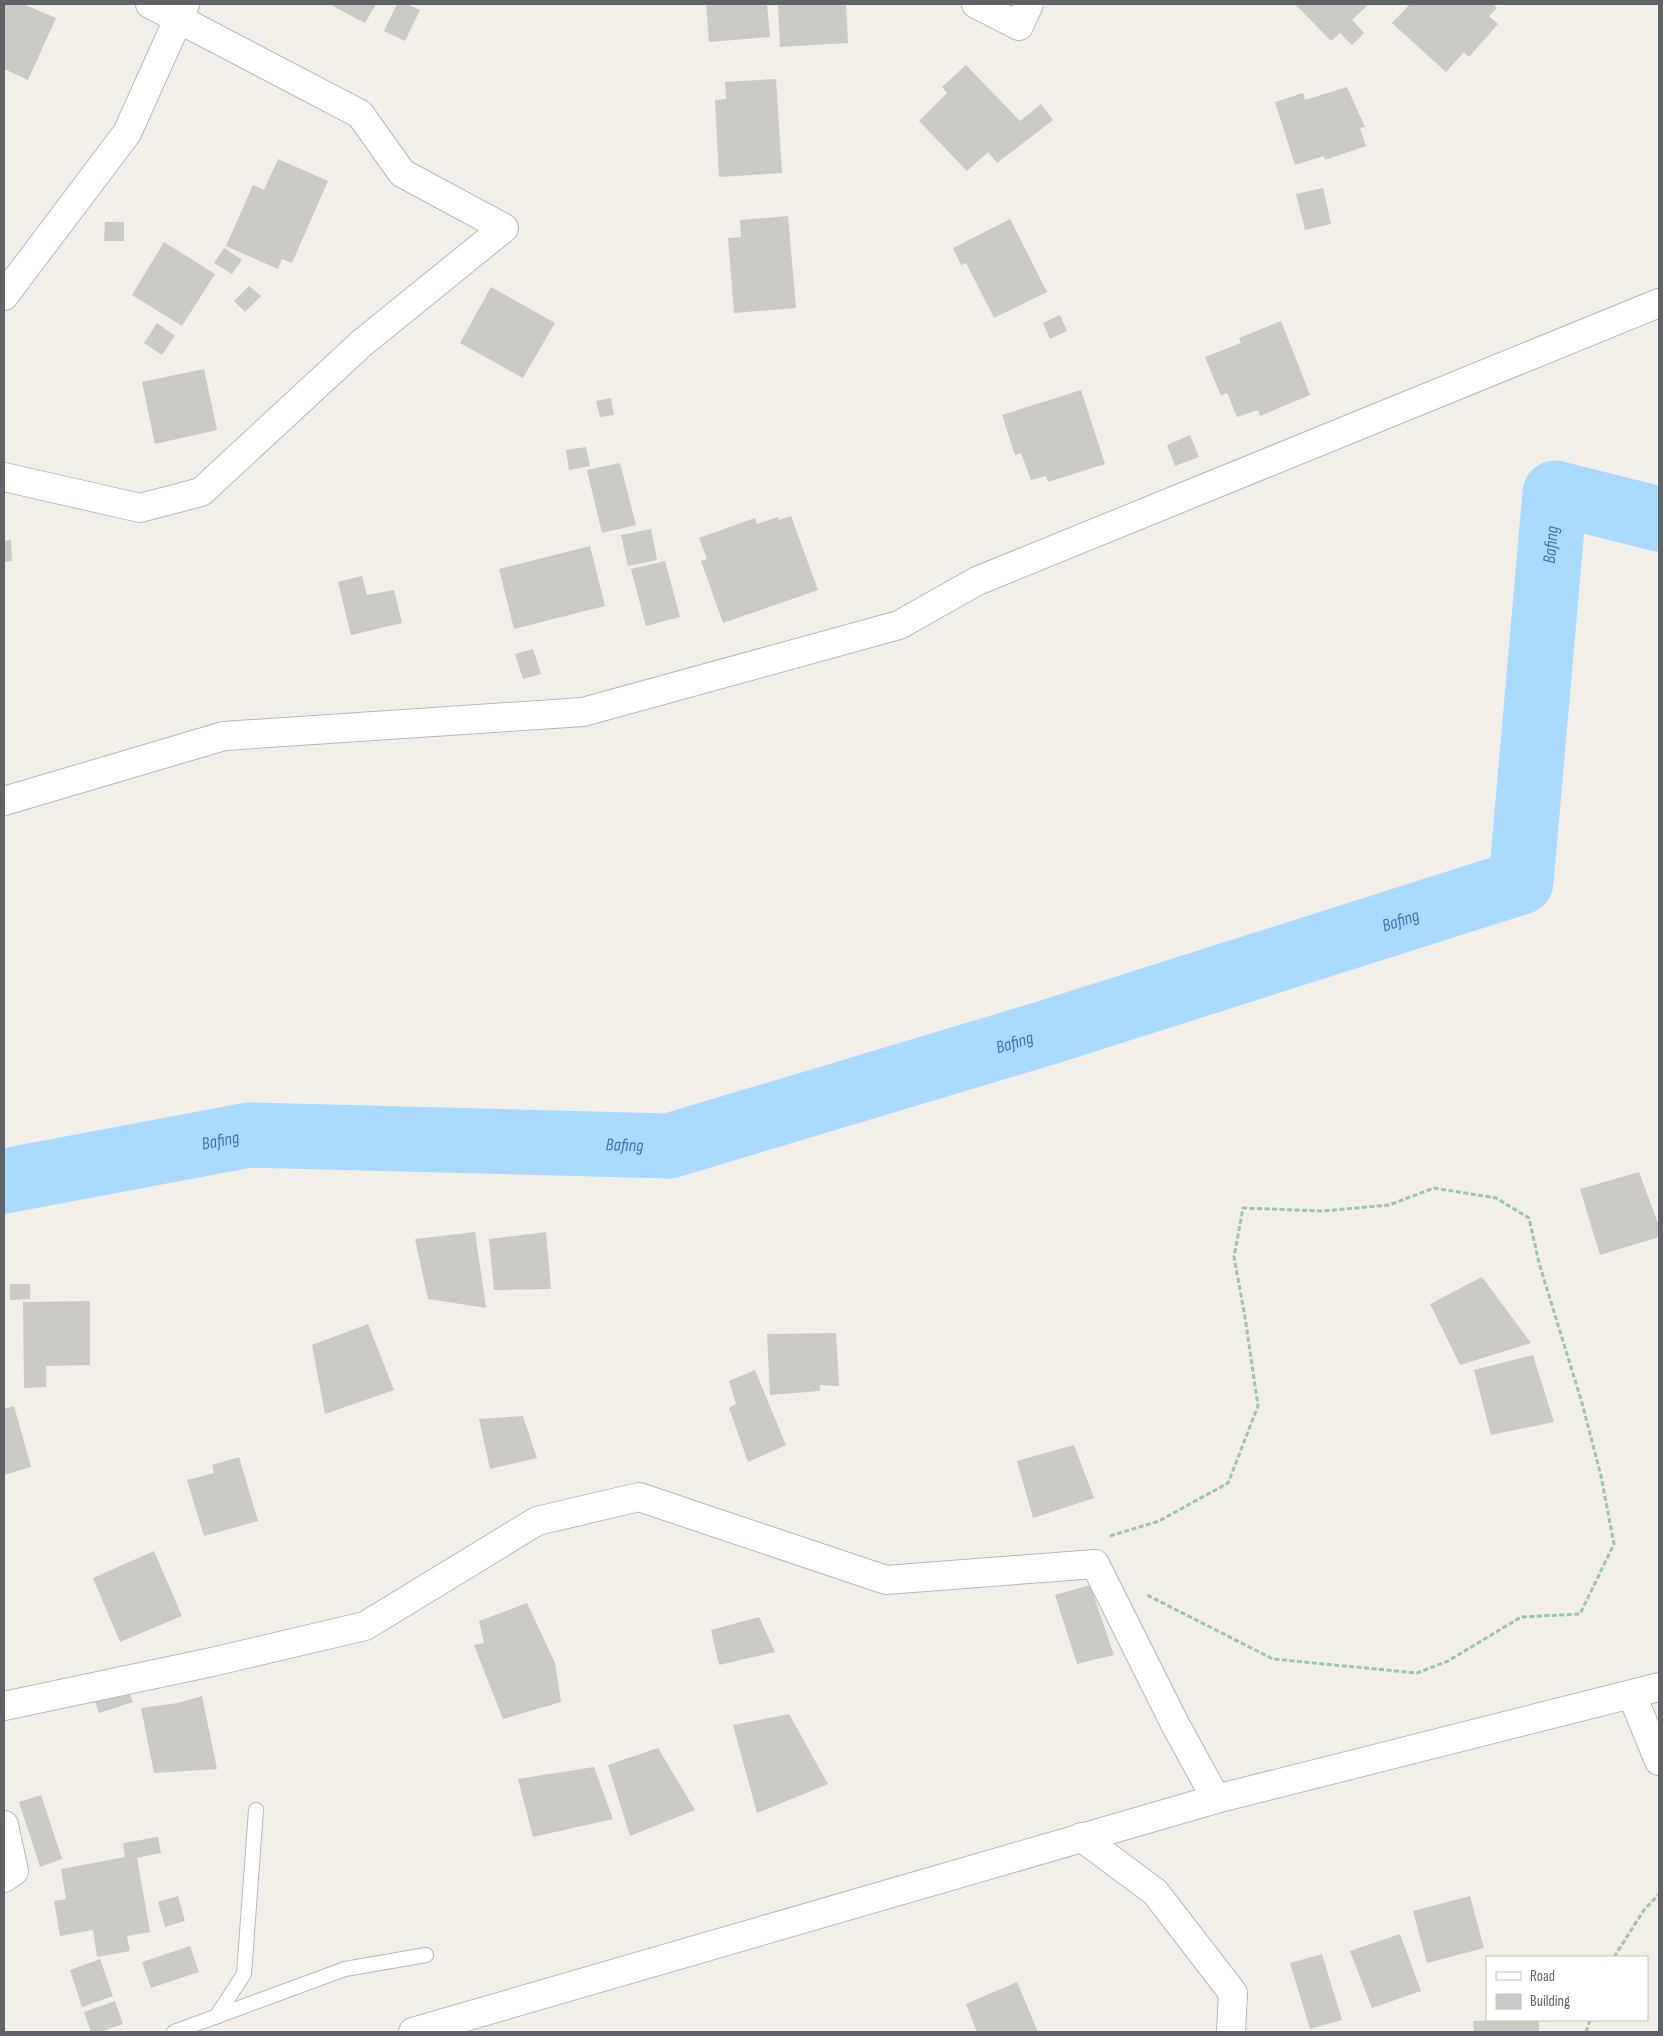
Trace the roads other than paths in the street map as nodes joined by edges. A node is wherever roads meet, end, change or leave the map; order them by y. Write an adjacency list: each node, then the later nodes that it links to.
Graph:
1 (150, 4): 4 (street)
2 (976, 4): 3 (street)
3 (1030, 4)
4 (182, 11): 5 (street); 7 (street)
5 (4, 296)
6 (1659, 303): 8 (street)
7 (4, 477)
8 (4, 801)
9 (1659, 1687): 10 (street)
10 (1632, 1695): 12 (street); 13 (street)
11 (4, 1706): 13 (street)
12 (1659, 1761)
13 (1216, 1799): 16 (street)
14 (256, 1810): 19 (lane)
15 (4, 1825): 17 (street)
16 (1081, 1837): 21 (street); 22 (street)
17 (4, 1878)
18 (426, 1955): 19 (lane)
19 (216, 2017): 20 (lane)
20 (174, 2032)
21 (413, 2032)
22 (1231, 2032)

